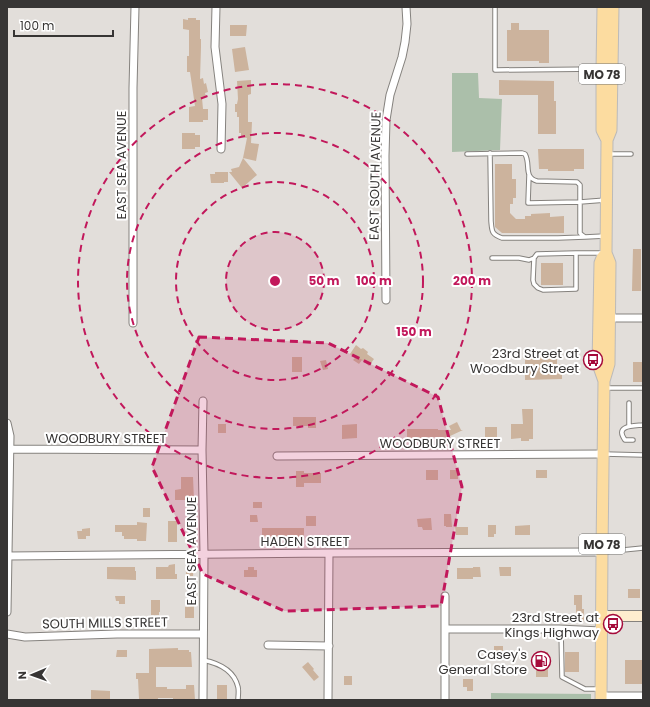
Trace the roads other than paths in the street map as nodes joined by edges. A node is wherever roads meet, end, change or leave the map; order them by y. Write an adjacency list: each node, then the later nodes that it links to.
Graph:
1 (135, 7): 26 (street, EAST SEA AVENUE)
2 (216, 7): 9 (street)
3 (406, 7): 23 (street, EAST SOUTH AVENUE)
4 (495, 7): 7 (lane)
5 (603, 7): 7 (main road, MO 78)
6 (613, 7): 8 (main road, MO 78)
7 (602, 69): 8 (main road, MO 78)
8 (607, 140): 12 (main road, MO 78)
9 (221, 149)
10 (467, 154): 11 (lane)
11 (490, 154): 14 (lane); 18 (lane)
12 (607, 154): 13 (lane); 15 (main road, MO 78)
13 (631, 154)
14 (529, 175): 16 (lane); 16 (lane)
15 (607, 200): 16 (lane); 17 (main road, MO 78)
16 (580, 202): 18 (lane)
17 (606, 236): 18 (lane); 20 (main road, MO 78)
18 (584, 237)
19 (576, 252): 20 (lane); 22 (lane); 22 (lane)
20 (606, 253): 24 (main road, MO 78)
21 (492, 258): 22 (lane)
22 (534, 258)
23 (386, 300)
24 (604, 318): 25 (street); 27 (main road, MO 78)
25 (643, 318)
26 (133, 323)
27 (604, 385): 28 (lane); 37 (main road, MO 78)
28 (643, 388)
29 (203, 401): 36 (street, EAST SEA AVENUE)
30 (628, 403): 32 (lane)
31 (7, 423): 35 (street)
32 (629, 426): 33 (lane); 34 (lane)
33 (643, 426)
34 (633, 440)
35 (9, 449): 36 (street, WOODBURY STREET); 44 (street)
36 (202, 450): 43 (street, EAST SEA AVENUE)
37 (603, 454): 38 (lane); 39 (street, WOODBURY STREET); 41 (main road, MO 78)
38 (643, 455)
39 (277, 456)
40 (643, 548): 41 (lane)
41 (602, 552): 42 (street, HADEN STREET); 47 (main road, MO 78)
42 (329, 553): 43 (street, HADEN STREET); 55 (street)
43 (204, 554): 44 (street, HADEN STREET); 53 (street, EAST SEA AVENUE)
44 (8, 556): 46 (street)
45 (444, 596): 50 (street)
46 (7, 612)
47 (601, 616): 48 (street); 51 (main road, MO 78)
48 (643, 616)
49 (561, 629): 50 (street); 51 (street); 57 (lane)
50 (445, 630): 62 (street)
51 (602, 631): 57 (main road, MO 78)
52 (7, 634): 53 (street, SOUTH MILLS STREET)
53 (203, 634): 56 (street, EAST SEA AVENUE)
54 (268, 645): 55 (street)
55 (329, 646): 61 (street)
56 (203, 660): 59 (street, EAST SEA AVENUE); 60 (lane)
57 (601, 695): 58 (street)
58 (643, 696)
59 (203, 700)
60 (238, 700)
61 (328, 700)
62 (445, 700)

